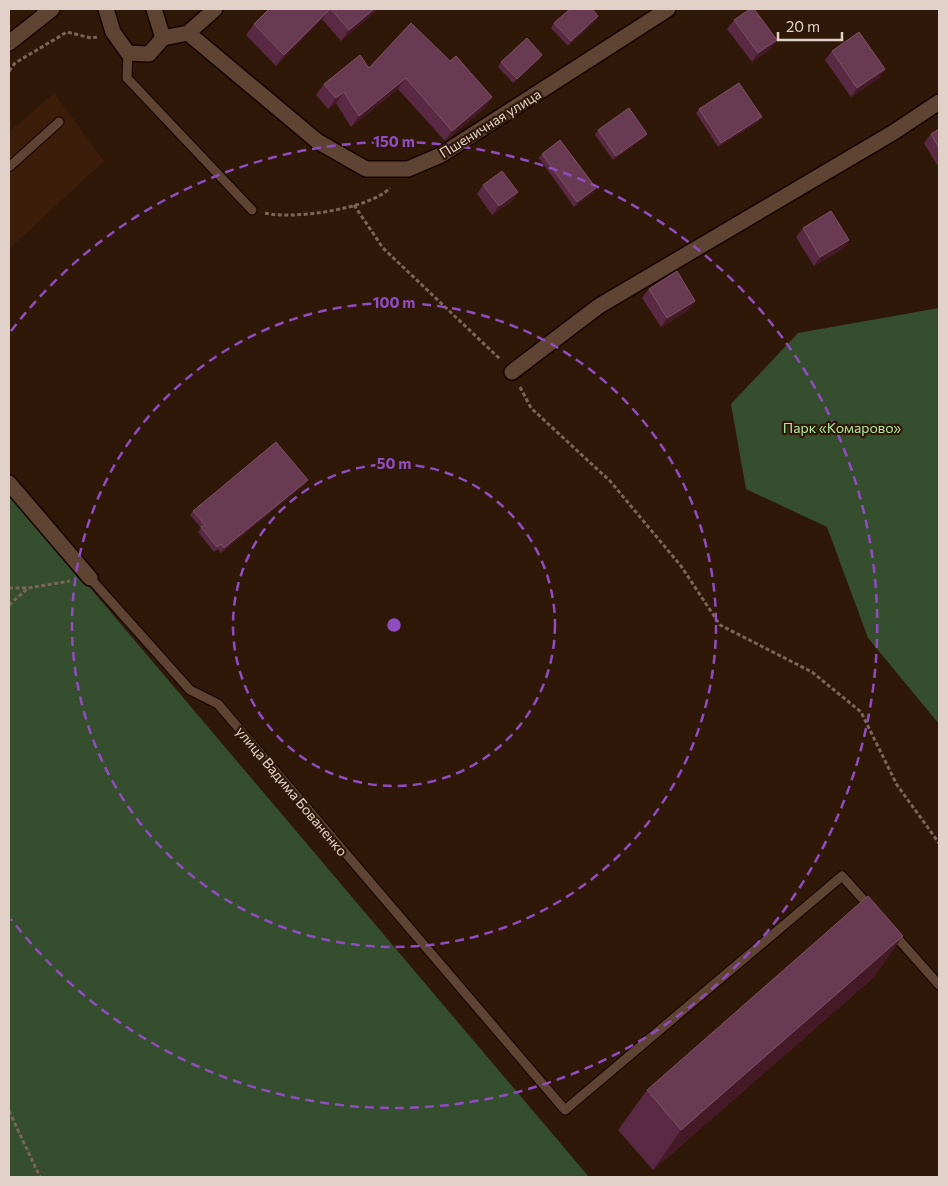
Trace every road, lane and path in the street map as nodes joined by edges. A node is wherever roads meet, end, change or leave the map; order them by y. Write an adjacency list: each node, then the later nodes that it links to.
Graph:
1 (52, 9): 9 (street)
2 (106, 9): 6 (street)
3 (154, 9): 8 (street)
4 (215, 9): 7 (street)
5 (668, 9): 15 (street, Пшеничная улица)
6 (113, 32): 10 (street); 11 (path)
7 (188, 33): 8 (street); 15 (street, Пшеничная улица)
8 (163, 38): 10 (street)
9 (9, 43)
10 (128, 53): 17 (lane)
11 (9, 71)
12 (939, 102): 18 (street)
13 (59, 122): 14 (lane)
14 (9, 168)
15 (408, 169): 16 (path)
16 (354, 206): 17 (path); 18 (path)
17 (252, 210)
18 (512, 372): 24 (path)
19 (9, 484): 20 (street, улица Вадима Бованенко)
20 (90, 578): 22 (path); 25 (lane, улица Вадима Бованенко)
21 (9, 588): 22 (path)
22 (28, 588): 23 (path)
23 (9, 606)
24 (939, 843)
25 (874, 912)
26 (888, 927): 27 (lane)
27 (939, 985)
28 (9, 1111): 29 (path)
29 (40, 1177)

